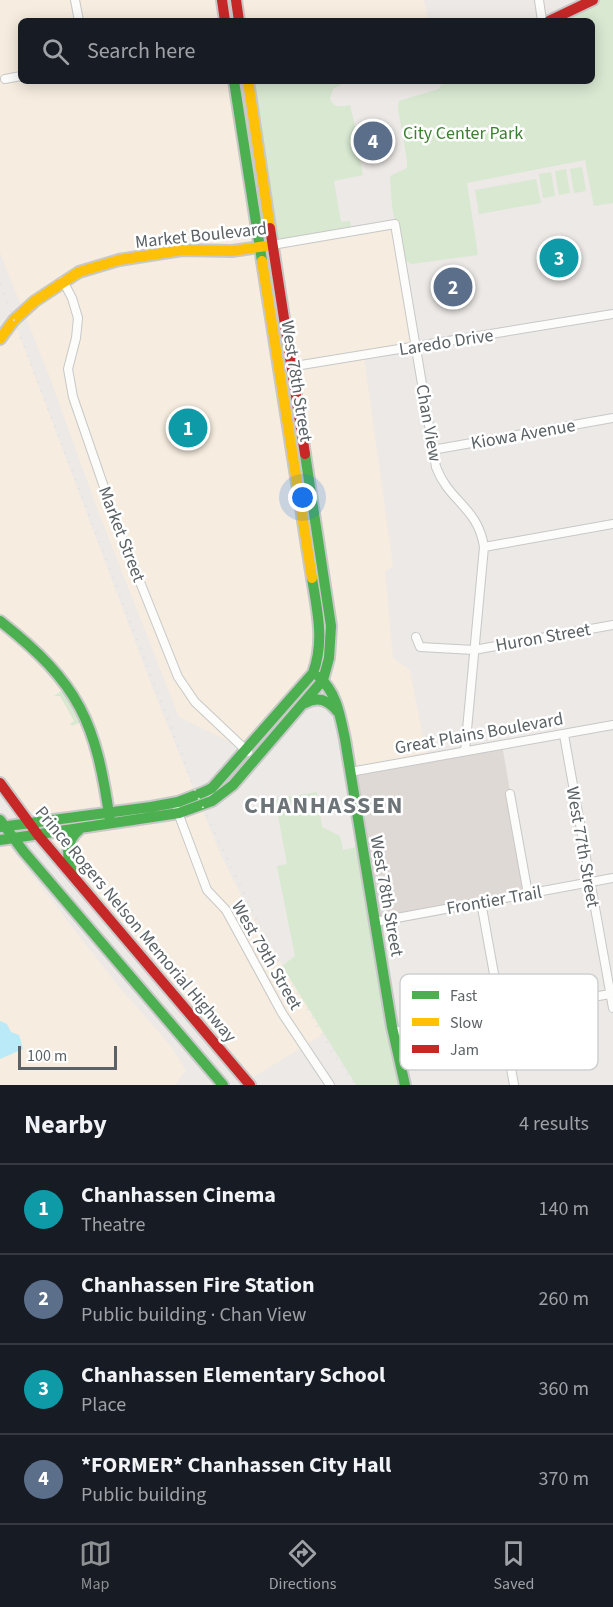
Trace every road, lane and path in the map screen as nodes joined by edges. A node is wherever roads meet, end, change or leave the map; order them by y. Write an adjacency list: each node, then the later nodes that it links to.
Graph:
1 (75, 0): 6 (street)
2 (222, 0): 7 (street)
3 (236, 0): 8 (street)
4 (539, 0): 9 (street)
5 (593, 0): 10 (street)
6 (78, 18)
7 (225, 18)
8 (239, 18)
9 (542, 18)
10 (555, 18)
11 (18, 77): 12 (street)
12 (5, 79)
13 (234, 84): 17 (street, West 78th Street)
14 (248, 84): 16 (street, West 78th Street)
15 (395, 224): 16 (street, Market Boulevard); 21 (street, Chan View)
16 (272, 244): 17 (street, Market Boulevard); 22 (street, West 78th Street)
17 (259, 247): 18 (street, Market Boulevard); 23 (street, West 78th Street)
18 (63, 281): 20 (street, Market Boulevard); 38 (street, Market Street)
19 (613, 314): 21 (street, Laredo Drive)
20 (0, 339)
21 (416, 347): 22 (street, Laredo Drive); 25 (street, Chan View)
22 (291, 367): 23 (street, Laredo Drive); 33 (street, West 78th Street)
23 (279, 369): 32 (street, West 78th Street)
24 (613, 418): 25 (street, Kiowa Avenue)
25 (432, 450): 27 (street, Chan View)
26 (613, 524): 27 (street)
27 (484, 547): 31 (street, Chan View)
28 (0, 621): 45 (street)
29 (613, 625): 31 (street, Huron Street)
30 (416, 637): 31 (street, Huron Street)
31 (474, 650): 39 (street, Chan View)
32 (313, 673): 33 (street, West 78th Street); 38 (street)
33 (323, 680): 34 (street); 35 (street, West 78th Street)
34 (304, 703): 35 (street); 40 (street)
35 (338, 713): 41 (street, West 78th Street)
36 (613, 726): 37 (street, Great Plains Boulevard)
37 (564, 735): 39 (street, Great Plains Boulevard); 53 (street, West 77th Street)
38 (246, 750): 40 (street, Market Street); 44 (street)
39 (465, 752): 41 (street, Great Plains Boulevard)
40 (256, 760): 44 (street)
41 (350, 772): 57 (street, West 78th Street)
42 (0, 783): 47 (street, Prince Rogers Nelson Memorial Highway)
43 (510, 794): 55 (street)
44 (177, 808): 45 (street); 69 (street, West 79th Street)
45 (110, 819): 47 (street); 48 (street)
46 (1, 824): 47 (street); 50 (street, Prince Rogers Nelson Memorial Highway)
47 (29, 824): 49 (street, Prince Rogers Nelson Memorial Highway)
48 (80, 829): 49 (street); 54 (street)
49 (38, 835): 50 (street); 54 (street, Prince Rogers Nelson Memorial Highway)
50 (12, 838): 51 (street); 67 (street, Prince Rogers Nelson Memorial Highway)
51 (0, 840)
52 (613, 878): 53 (street, Frontier Trail)
53 (589, 882): 55 (street, Frontier Trail); 59 (street, West 77th Street)
54 (82, 889): 68 (street, Prince Rogers Nelson Memorial Highway)
55 (528, 894): 56 (street, Frontier Trail)
56 (481, 902): 57 (street, Frontier Trail); 58 (street)
57 (375, 922): 63 (street, West 78th Street)
58 (494, 974)
59 (610, 994): 60 (street); 61 (street, West 77th Street)
60 (598, 996)
61 (613, 1008)
62 (400, 1031): 63 (street)
63 (393, 1032): 64 (street, West 78th Street)
64 (400, 1063)
65 (402, 1070): 70 (street, West 78th Street)
66 (511, 1070): 71 (street)
67 (223, 1085)
68 (250, 1085)
69 (330, 1085)
70 (405, 1085)
71 (514, 1085)

